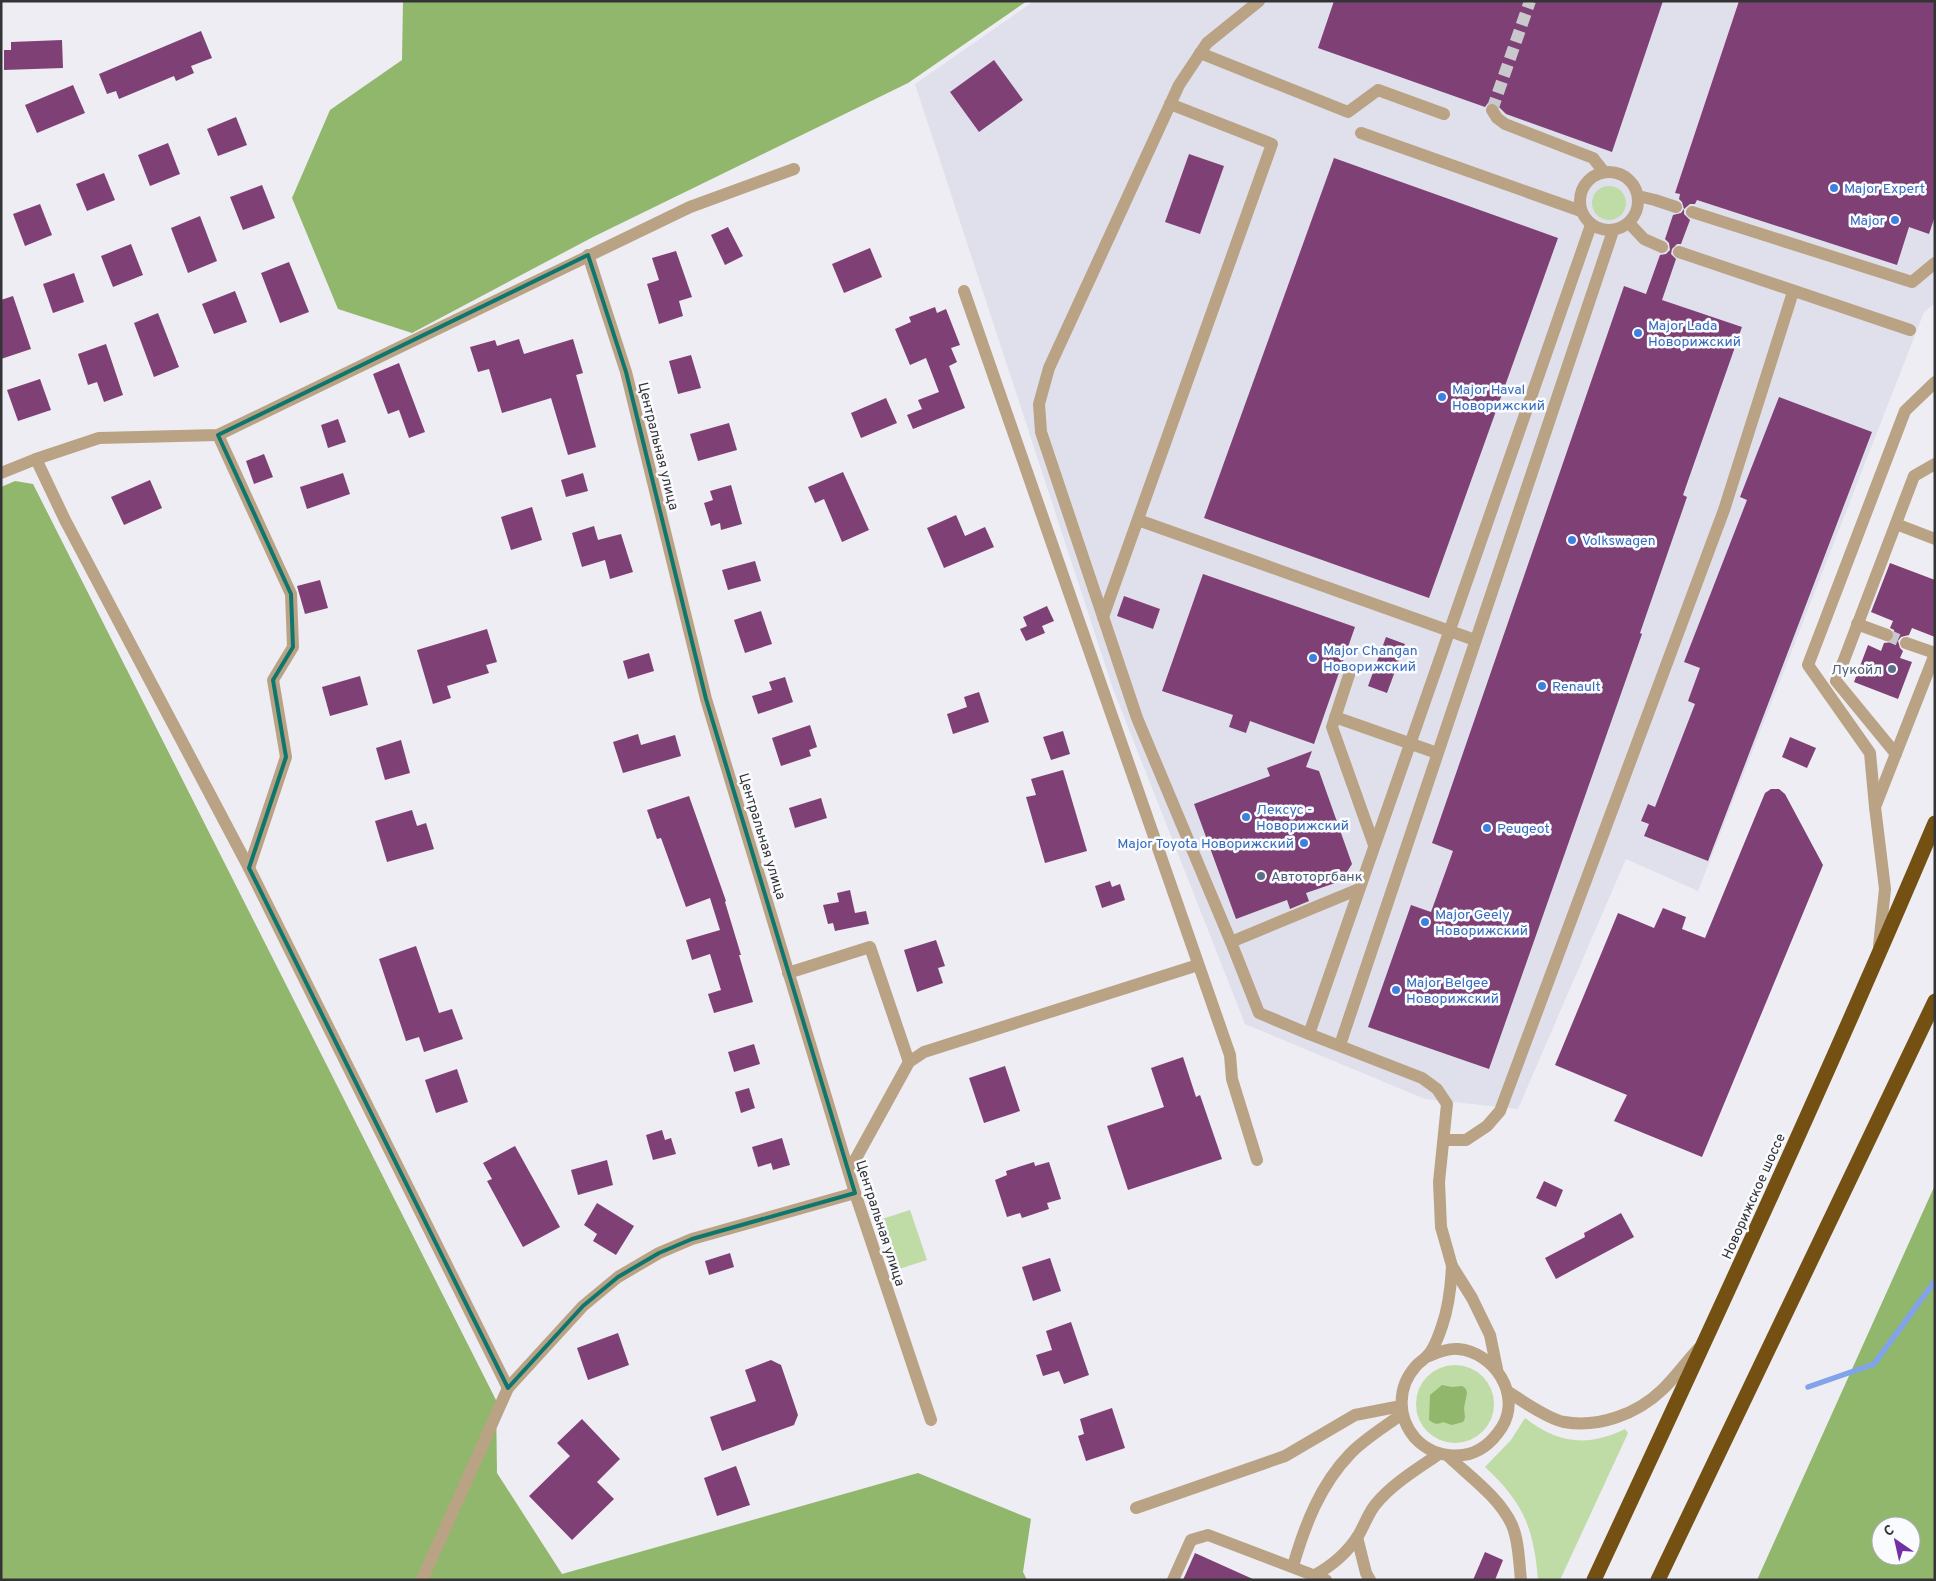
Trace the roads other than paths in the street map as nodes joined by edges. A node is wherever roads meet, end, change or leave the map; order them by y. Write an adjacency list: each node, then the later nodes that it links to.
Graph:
1 (1259, 1): 2 (street)
2 (1200, 53): 3 (street); 5 (street)
3 (1170, 104): 28 (street); 31 (street)
4 (1492, 110): 8 (street)
5 (1444, 114)
6 (1361, 133): 11 (street)
7 (794, 168): 18 (street)
8 (1604, 172): 9 (street); 11 (street)
9 (1638, 196): 10 (street); 13 (street)
10 (1676, 207)
11 (1581, 211): 14 (street)
12 (1692, 212): 19 (street)
13 (1629, 223): 15 (street); 16 (street)
14 (1591, 225): 15 (street); 33 (street)
15 (1613, 231): 35 (street)
16 (1662, 246)
17 (1678, 252): 21 (street)
18 (588, 255): 24 (street); 51 (street, Центральная улица)
19 (1935, 262)
20 (964, 291): 50 (street)
21 (1792, 292): 22 (street); 56 (street)
22 (1910, 330)
23 (1935, 382): 43 (street)
24 (218, 435): 25 (street); 46 (street)
25 (36, 459): 27 (street); 46 (street)
26 (1935, 464): 29 (street)
27 (1, 473)
28 (1138, 520): 31 (street); 33 (street)
29 (1896, 524): 30 (street); 32 (street)
30 (1935, 538)
31 (1103, 616): 48 (street)
32 (1858, 624): 34 (street); 42 (street)
33 (1448, 630): 35 (street); 40 (street)
34 (1887, 636)
35 (1475, 640): 41 (street)
36 (1906, 642): 37 (street)
37 (1935, 654): 42 (street)
38 (1350, 675): 39 (street)
39 (1335, 717): 40 (street); 45 (street)
40 (1410, 743): 41 (street); 45 (street)
41 (1437, 753): 54 (street)
42 (1896, 754): 43 (street)
43 (1875, 807): 49 (street)
44 (1935, 823): 49 (highway, Новорижское шоссе)
45 (1374, 845): 47 (street)
46 (249, 868): 64 (street)
47 (1359, 889): 48 (street); 53 (street)
48 (1231, 942): 53 (street)
49 (1877, 959): 61 (highway, Новорижское шоссе)
50 (1198, 965): 55 (street); 57 (street)
51 (788, 973): 55 (street); 58 (street, Центральная улица)
52 (1935, 1001): 78 (highway)
53 (1309, 1034): 54 (street)
54 (1340, 1045): 56 (street)
55 (909, 1062): 58 (street)
56 (1444, 1140): 60 (street)
57 (1257, 1160)
58 (849, 1171): 59 (street, Центральная улица)
59 (855, 1193): 64 (street); 67 (street, Центральная улица)
60 (1452, 1266): 62 (street); 63 (street)
61 (1707, 1338): 65 (street); 77 (highway, Новорижское шоссе)
62 (1429, 1356): 63 (street); 66 (street)
63 (1497, 1369): 65 (street)
64 (508, 1388): 73 (street)
65 (1507, 1390): 68 (street)
66 (1401, 1410): 68 (street); 69 (street); 71 (street)
67 (931, 1420)
68 (1444, 1455): 70 (street); 76 (street)
69 (1136, 1508)
70 (1357, 1537): 72 (street); 75 (street)
71 (1293, 1566): 72 (street); 74 (street)
72 (1321, 1577)
73 (422, 1580)
74 (1173, 1580)
75 (1370, 1580)
76 (1521, 1580)
77 (1594, 1580)
78 (1658, 1580)

